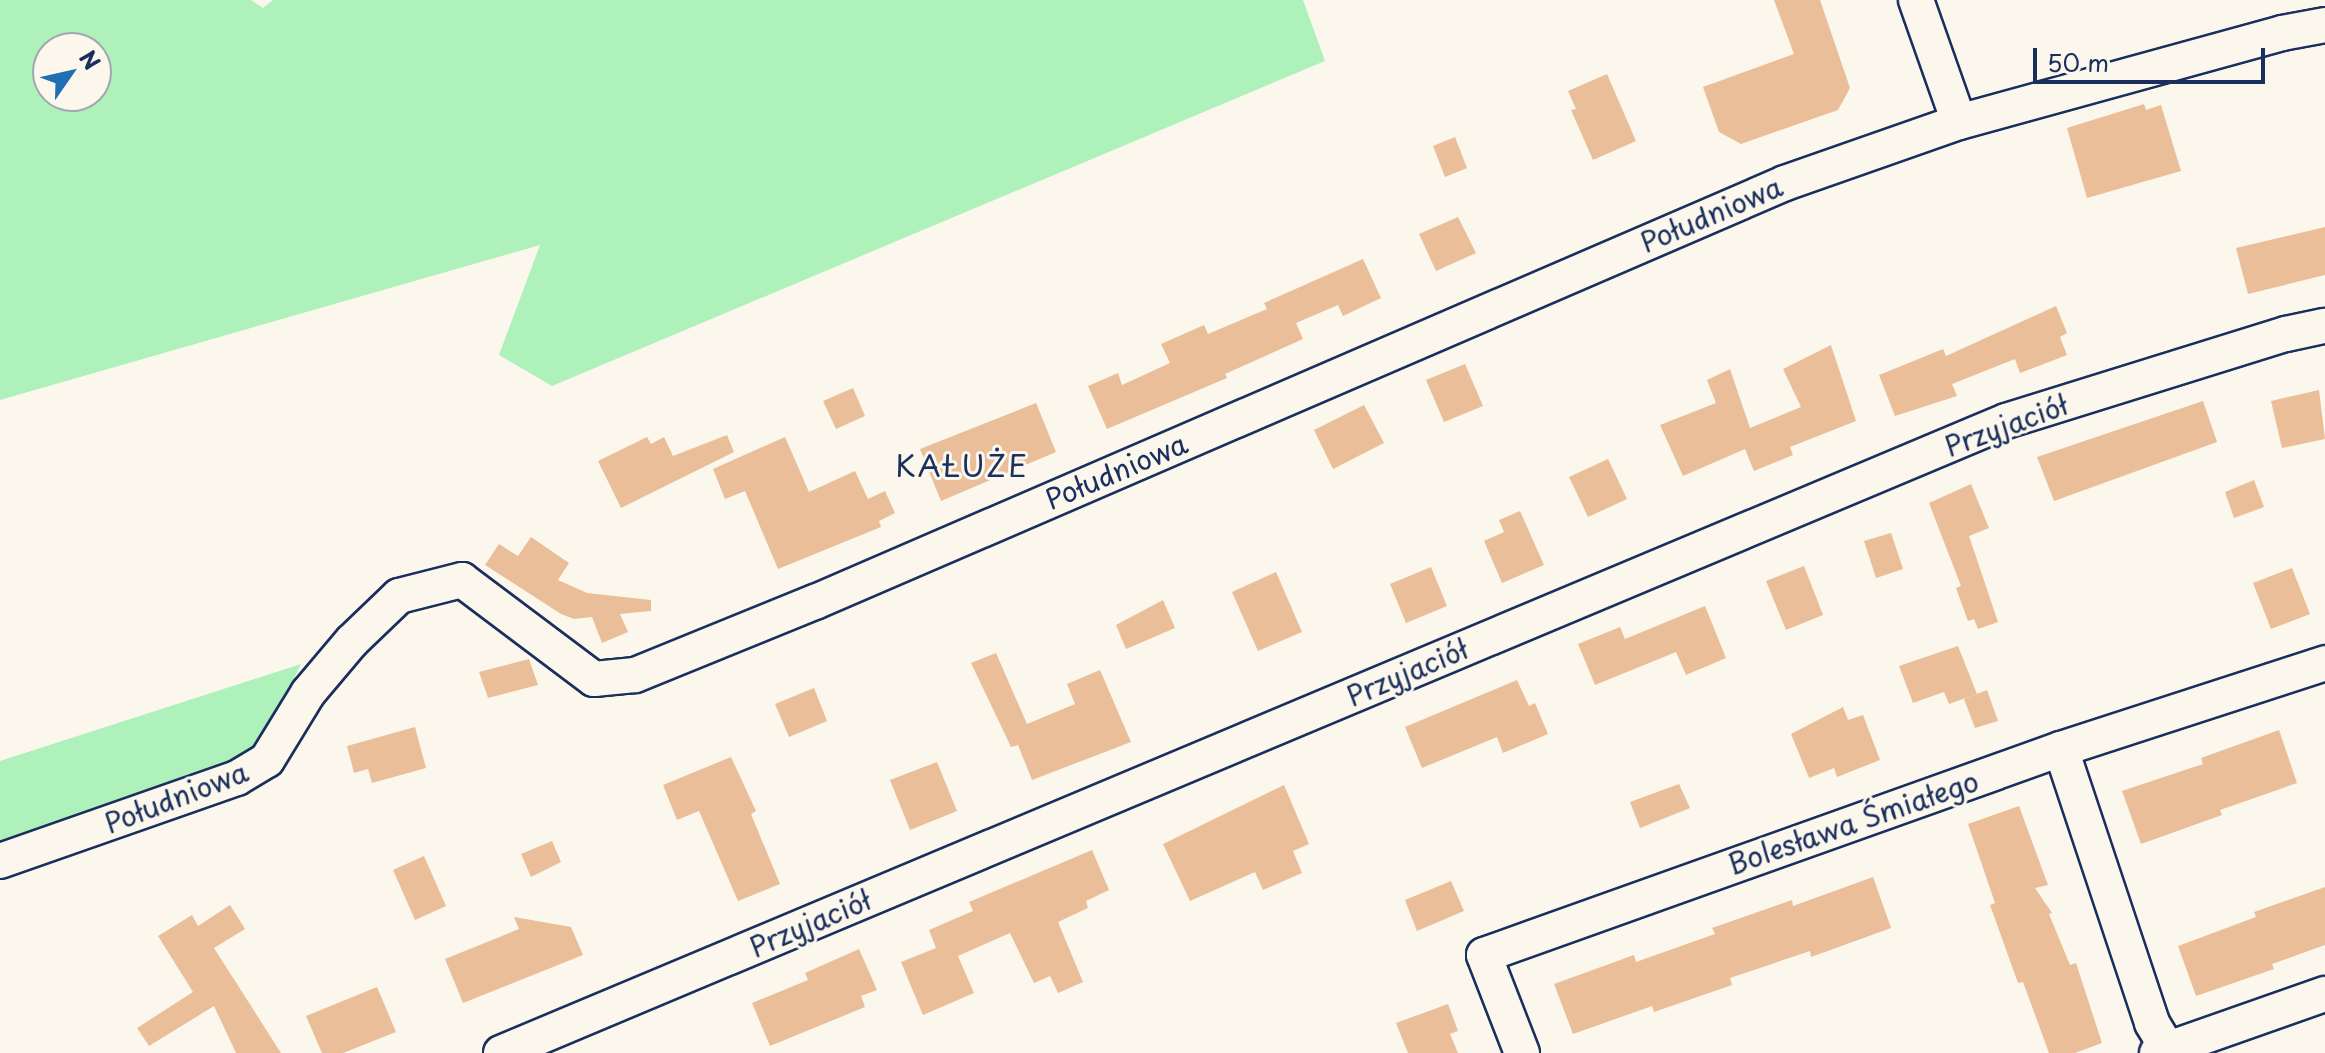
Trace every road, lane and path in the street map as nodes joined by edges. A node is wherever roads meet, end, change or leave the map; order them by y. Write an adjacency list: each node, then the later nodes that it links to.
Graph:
1 (1916, 0): 3 (street)
2 (2325, 25): 3 (street, Południowa)
3 (1959, 122): 7 (street, Południowa)
4 (2325, 326): 10 (street, Przyjaciół)
5 (2325, 663): 6 (street, Bolesława Śmiałego)
6 (2061, 749): 9 (street); 11 (street, Bolesława Śmiałego)
7 (0, 861)
8 (2325, 994): 9 (street)
9 (2165, 1052)
10 (501, 1053)
11 (1522, 1053)

